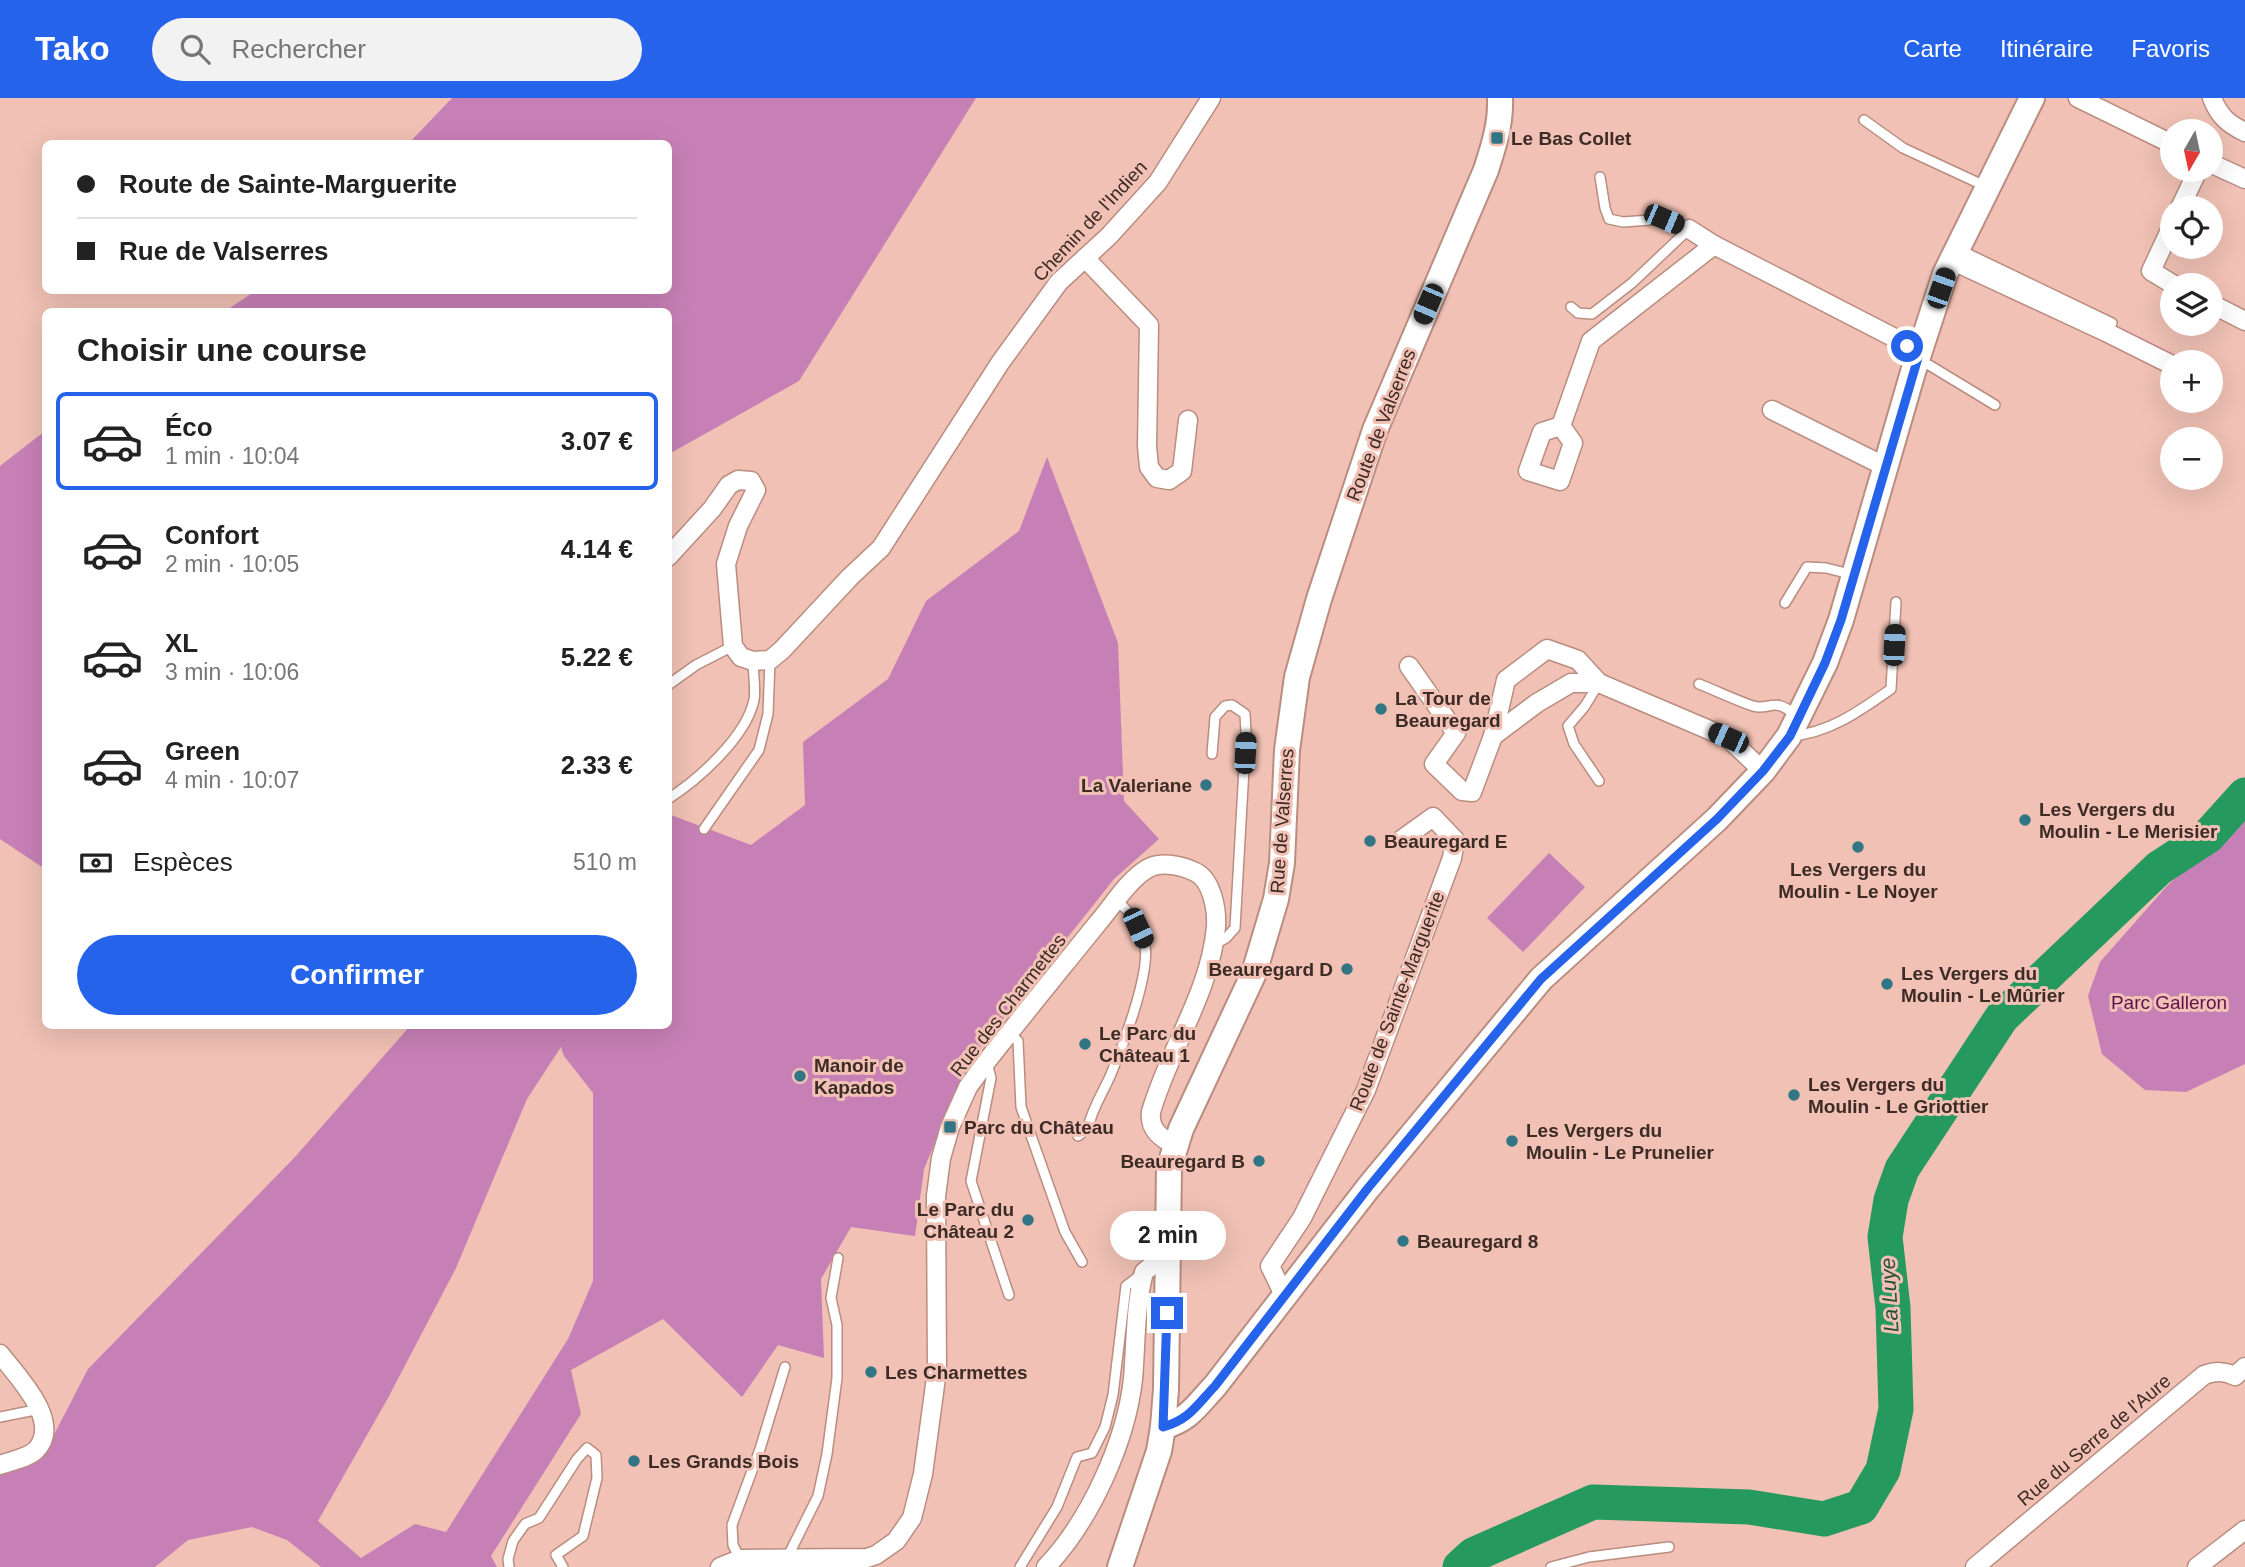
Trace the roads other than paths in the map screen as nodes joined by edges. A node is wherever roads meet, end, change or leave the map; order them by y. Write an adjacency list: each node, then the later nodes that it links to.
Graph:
1 (1211, 98): 17 (street, Chemin de l'Indien)
2 (2078, 98): 8 (street)
3 (2212, 98): 7 (street)
4 (2026, 100): 12 (street)
5 (1503, 101): 37 (street, Route de Valserres)
6 (1864, 120): 12 (lane)
7 (2245, 132)
8 (2160, 139)
9 (2223, 169): 11 (street)
10 (1600, 177): 13 (lane)
11 (2245, 179)
12 (1987, 187): 16 (street)
13 (1689, 229): 14 (street); 19 (lane)
14 (1714, 245): 23 (street); 28 (street)
15 (2160, 252): 18 (street)
16 (1954, 254): 22 (lane); 23 (street); 24 (street)
17 (1085, 258): 27 (street); 35 (street, Chemin de l'Indien)
18 (2160, 276)
19 (1571, 307)
20 (2223, 310): 21 (street)
21 (2245, 321)
22 (2112, 323)
23 (1918, 356): 25 (lane); 29 (street)
24 (2160, 359)
25 (1995, 405)
26 (1772, 410): 29 (street)
27 (1188, 420)
28 (1561, 426)
29 (1886, 467): 31 (street)
30 (672, 553): 34 (street)
31 (1855, 576): 33 (lane); 41 (street)
32 (1896, 602): 41 (lane)
33 (1785, 603)
34 (733, 646): 35 (street); 38 (lane)
35 (762, 661): 46 (lane); 47 (lane)
36 (1409, 666): 42 (street)
37 (1297, 677): 54 (street, Rue de Valserres)
38 (672, 682)
39 (1599, 683): 42 (street); 42 (street); 44 (street); 45 (lane)
40 (1699, 684): 41 (lane)
41 (1794, 728): 44 (street)
42 (1493, 736)
43 (1212, 754): 50 (lane)
44 (1763, 771): 60 (street)
45 (1599, 781)
46 (672, 796)
47 (704, 829)
48 (1401, 840): 60 (street, Route de Sainte-Marguerite)
49 (1116, 901): 50 (street, Rue des Charmettes); 51 (street, Rue des Charmettes); 53 (lane)
50 (1213, 945): 54 (street, Rue des Charmettes)
51 (1009, 1033): 52 (street, Rue des Charmettes); 56 (lane)
52 (987, 1061): 59 (lane); 72 (street, Rue des Charmettes)
53 (1078, 1136)
54 (1175, 1145): 57 (street, Rue de Valserres)
55 (838, 1258): 70 (lane)
56 (1082, 1262)
57 (1168, 1263): 58 (street); 66 (street, Rue de Valserres)
58 (1144, 1272): 76 (lane); 77 (street)
59 (1009, 1295)
60 (1284, 1295): 66 (street)
61 (0, 1354): 64 (street)
62 (785, 1367): 71 (lane)
63 (2242, 1377): 80 (street, Rue du Serre de l'Aure)
64 (40, 1409): 65 (lane); 67 (street)
65 (0, 1417)
66 (1163, 1427): 78 (street, Rue de Valserres)
67 (0, 1465)
68 (2245, 1530): 81 (street)
69 (1669, 1547): 79 (lane)
70 (787, 1558): 71 (street, Rue des Charmettes); 72 (street, Rue des Charmettes)
71 (740, 1559): 75 (street, Rue des Charmettes)
72 (863, 1563)
73 (509, 1567): 74 (lane)
74 (564, 1567)
75 (720, 1567)
76 (1020, 1567)
77 (1046, 1567)
78 (1120, 1567)
79 (1551, 1567)
80 (1975, 1567)
81 (2197, 1567)

